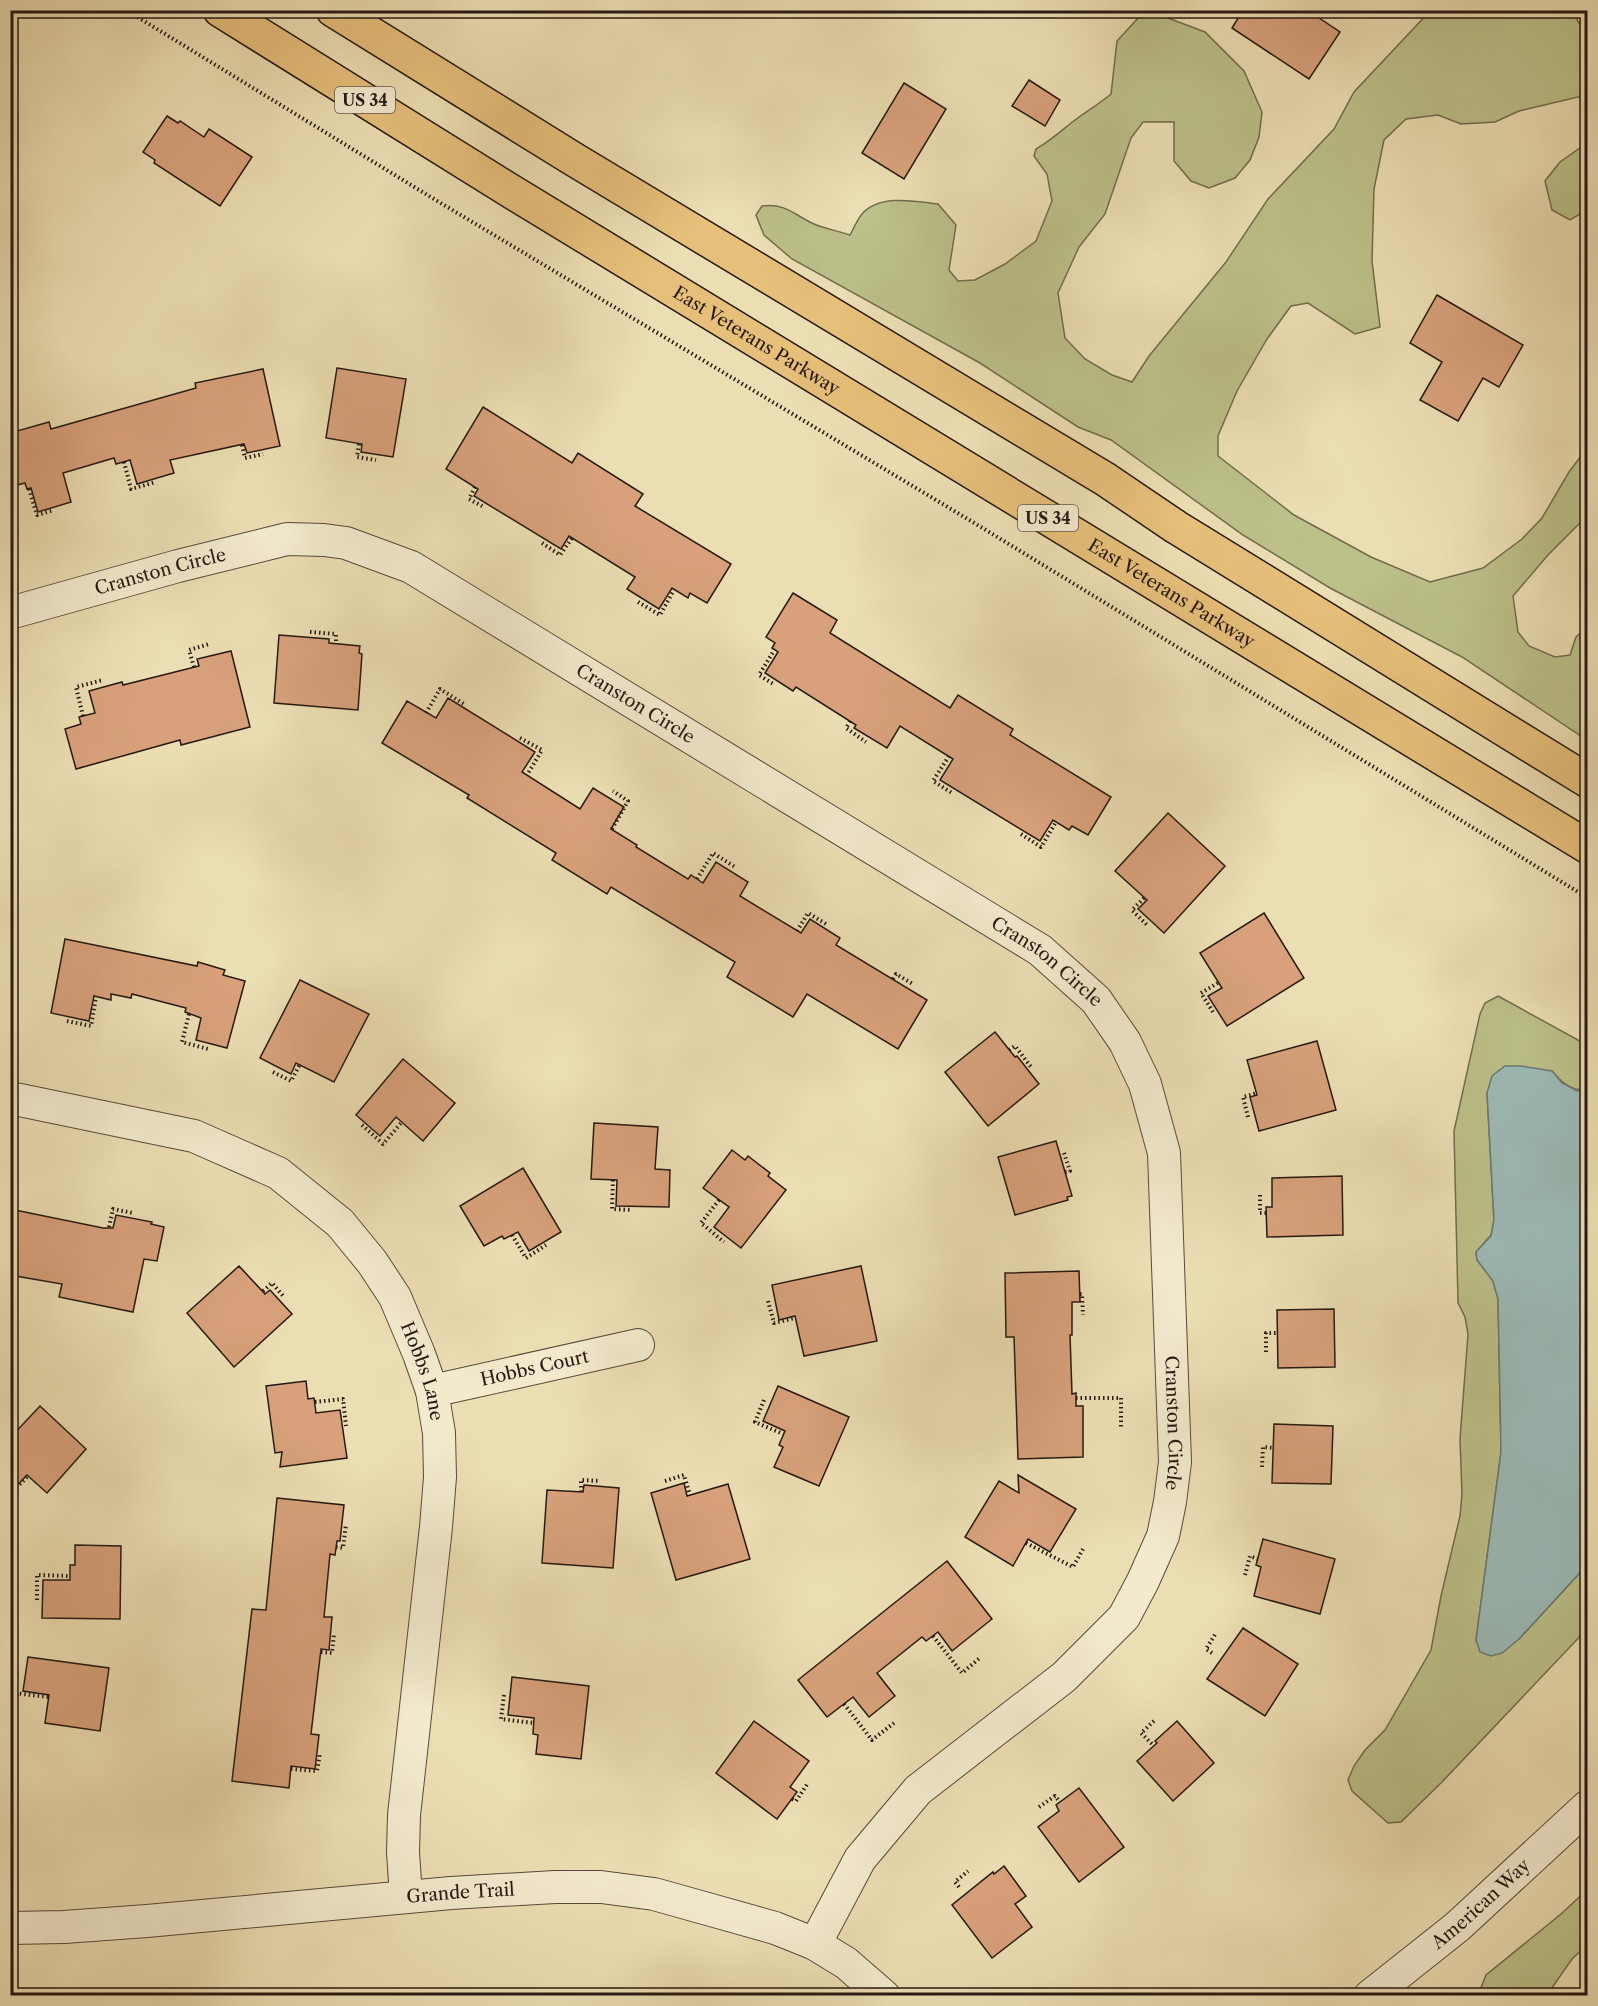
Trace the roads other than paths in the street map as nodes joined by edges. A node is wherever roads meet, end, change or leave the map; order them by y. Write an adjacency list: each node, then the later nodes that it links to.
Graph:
1 (220, 10): 5 (main road, East Veterans Parkway / US 34)
2 (333, 10): 4 (main road)
3 (10, 613): 12 (street, Cranston Circle)
4 (1587, 781)
5 (1587, 847)
6 (10, 1098): 8 (street, Hobbs Lane)
7 (638, 1345): 8 (street, Hobbs Court)
8 (432, 1391): 10 (street, Hobbs Lane)
9 (1587, 1806): 14 (street, American Way)
10 (406, 1897): 11 (street, Grande Trail); 12 (street, Grande Trail)
11 (10, 1928)
12 (815, 1944): 13 (street, Grande Trail)
13 (884, 1995)
14 (1370, 1995)

